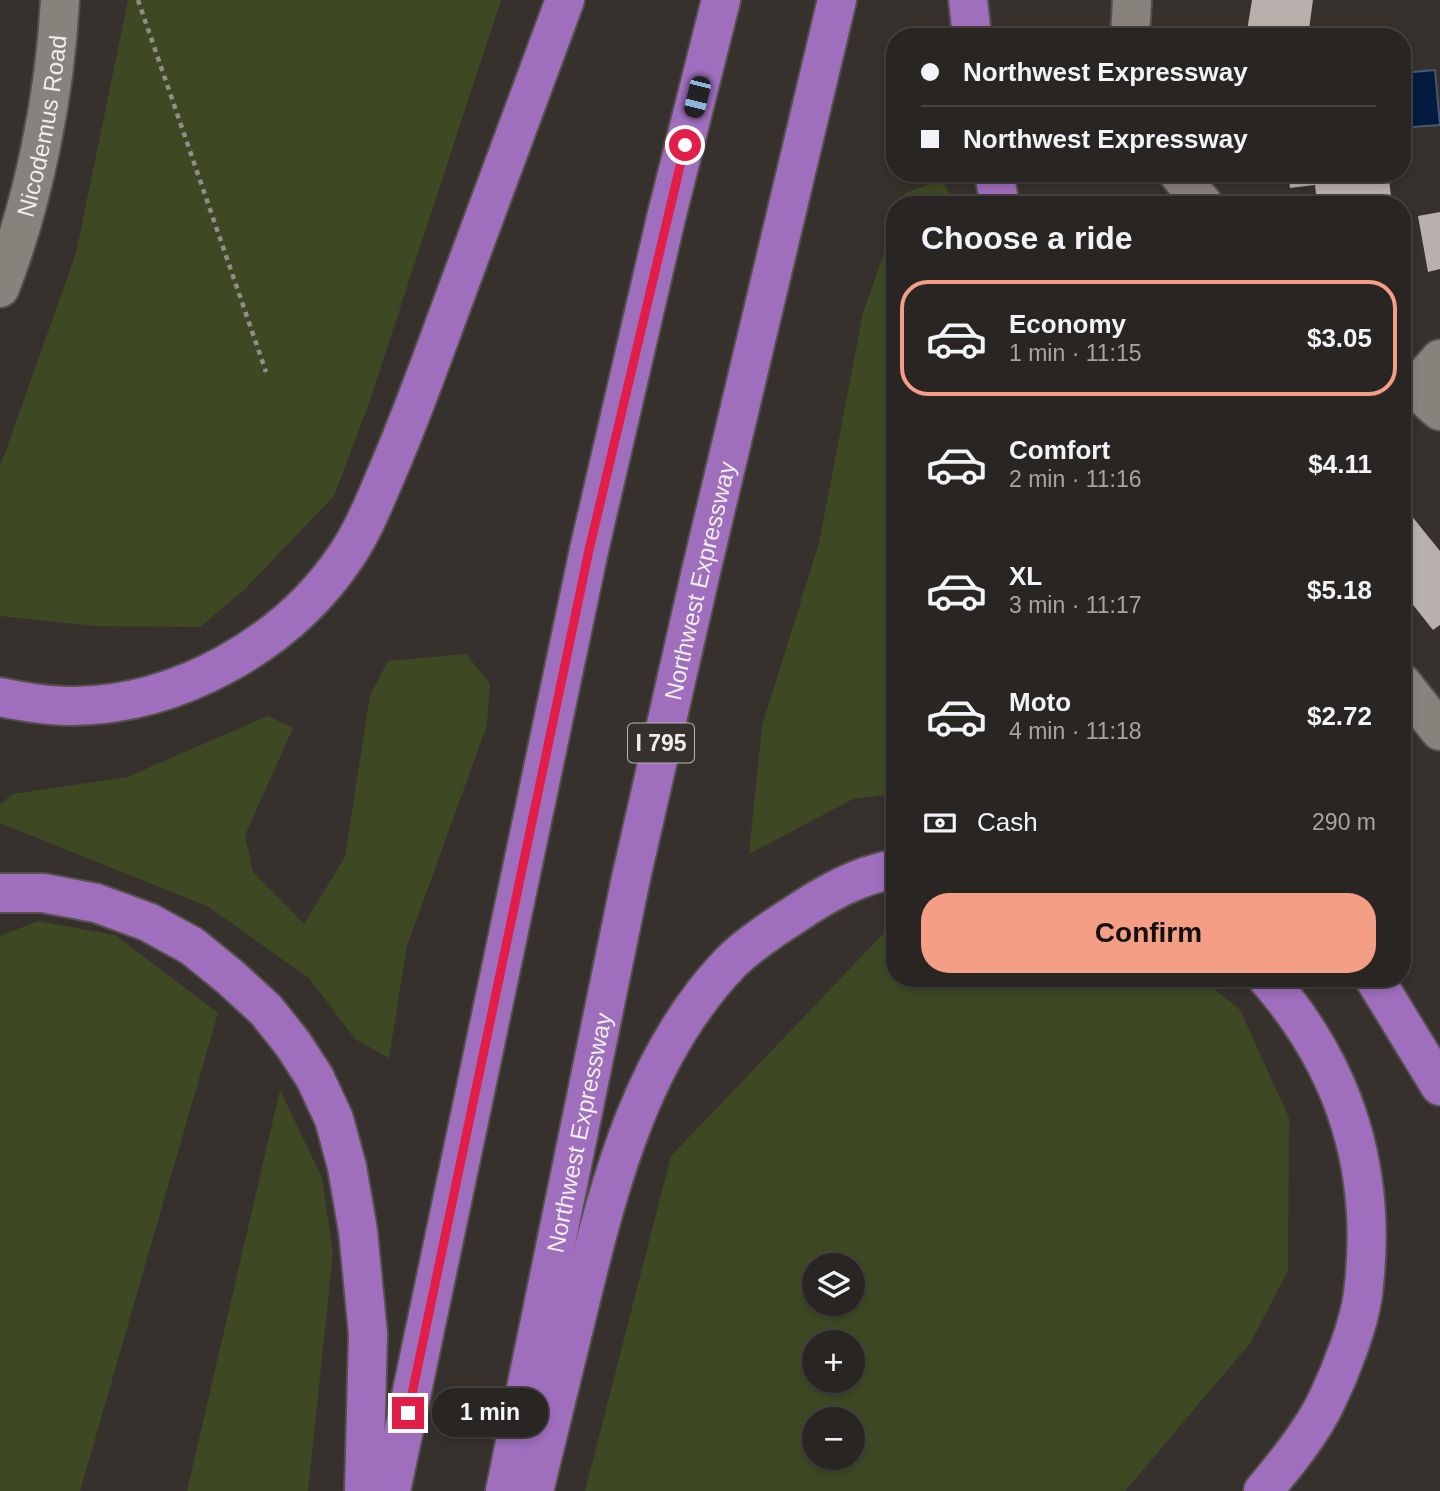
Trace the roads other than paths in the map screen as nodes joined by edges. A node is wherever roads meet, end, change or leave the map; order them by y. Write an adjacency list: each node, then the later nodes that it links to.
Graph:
1 (60, 0): 11 (street, Nicodemus Road)
2 (565, 0): 15 (highway)
3 (721, 0): 23 (highway)
4 (837, 0): 24 (highway, Northwest Expressway / I 795)
5 (968, 0): 7 (highway)
6 (1132, 0): 8 (street)
7 (971, 28)
8 (1130, 28)
9 (1185, 182): 10 (street)
10 (1197, 196)
11 (0, 289)
12 (1440, 359): 13 (street)
13 (1419, 392)
14 (1411, 694): 16 (street)
15 (0, 697)
16 (1440, 731)
17 (886, 871): 25 (highway)
18 (0, 893): 22 (highway)
19 (1275, 987): 26 (highway)
20 (1379, 987): 21 (highway)
21 (1439, 1087)
22 (363, 1491)
23 (391, 1491)
24 (505, 1491)
25 (534, 1491)
26 (1263, 1491)

